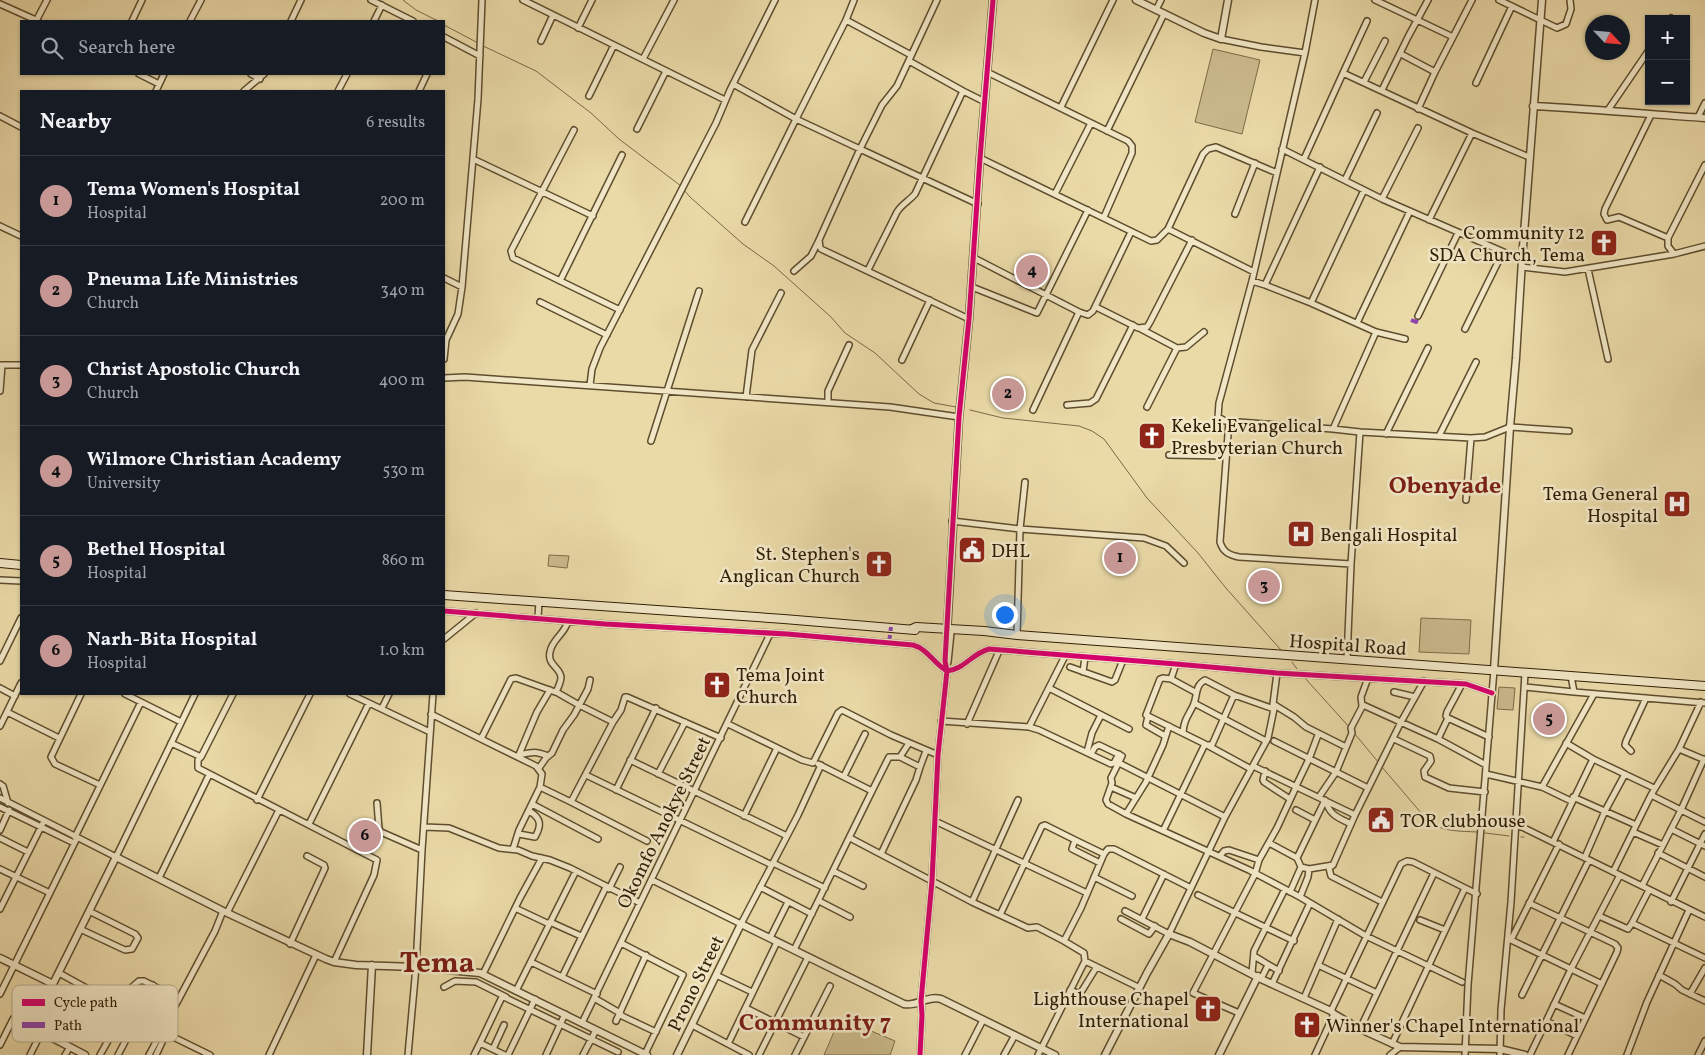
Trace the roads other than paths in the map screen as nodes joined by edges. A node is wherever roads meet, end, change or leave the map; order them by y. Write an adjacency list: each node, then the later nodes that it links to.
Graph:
1 (47, 0): 33 (street)
2 (142, 0): 34 (street)
3 (201, 0): 35 (street)
4 (301, 0): 36 (street)
5 (371, 0): 27 (street)
6 (482, 0): 53 (street)
7 (525, 0): 31 (street)
8 (592, 0): 43 (street)
9 (674, 0): 55 (street)
10 (775, 0): 71 (street)
11 (854, 0): 39 (street)
12 (937, 0): 52 (street)
13 (993, 0): 58 (street)
14 (1113, 0): 83 (street)
15 (1136, 0): 29 (street)
16 (1161, 0): 29 (street)
17 (1228, 0): 46 (street)
18 (1315, 0): 50 (street)
19 (1375, 0): 25 (street)
20 (1428, 0): 42 (street)
21 (1472, 0): 45 (street)
22 (1499, 0): 28 (street)
23 (1542, 0): 40 (street)
24 (1570, 0): 40 (street)
25 (1384, 2): 42 (street)
26 (0, 4): 32 (street)
27 (382, 5): 37 (street); 38 (street)
28 (1512, 6): 40 (street); 69 (street)
29 (1156, 10): 30 (street)
30 (1164, 14): 46 (street); 96 (street)
31 (553, 15): 43 (street); 47 (street)
32 (35, 20)
33 (37, 20)
34 (132, 20)
35 (191, 20)
36 (291, 20)
37 (374, 20)
38 (411, 20)
39 (846, 20): 52 (street); 90 (street)
40 (1540, 20): 82 (street)
41 (1367, 21): 60 (street)
42 (1418, 21): 45 (street); 51 (street)
43 (578, 28): 49 (street)
44 (445, 38): 53 (street)
45 (1453, 38): 59 (street)
46 (1221, 39): 50 (street)
47 (541, 41)
48 (1385, 41): 68 (street)
49 (614, 45): 55 (street); 78 (street)
50 (1305, 53): 99 (street)
51 (1401, 54): 59 (street); 76 (street)
52 (911, 55): 56 (street)
53 (480, 56): 103 (street)
54 (1645, 56): 85 (street)
55 (643, 59): 57 (street)
56 (909, 61): 77 (street); 98 (street)
57 (666, 71): 79 (street); 94 (street)
58 (987, 72): 80 (street); 83 (street)
59 (1435, 72): 84 (street)
60 (1343, 73): 68 (street); 104 (street)
61 (142, 75): 70 (street)
62 (164, 75): 70 (street)
63 (253, 75): 67 (street)
64 (263, 75): 67 (street)
65 (346, 75): 74 (street)
66 (427, 75): 75 (street)
67 (260, 79): 73 (street)
68 (1364, 82): 76 (street)
69 (1476, 83)
70 (159, 84): 72 (street)
71 (733, 84): 79 (street); 90 (street)
72 (156, 90)
73 (245, 90)
74 (339, 90)
75 (419, 90)
76 (1382, 90): 84 (street)
77 (963, 91): 80 (street); 109 (street)
78 (589, 96)
79 (725, 100): 153 (street)
80 (985, 102): 102 (street)
81 (1705, 103): 89 (street)
82 (1533, 106): 85 (street); 101 (street)
83 (1061, 107): 91 (street)
84 (1418, 109): 97 (street)
85 (1608, 110): 87 (street)
86 (1378, 113): 110 (street)
87 (1651, 115): 89 (street); 128 (street)
88 (0, 116): 92 (street)
89 (1702, 118)
90 (796, 119): 98 (street); 122 (street)
91 (1091, 123): 96 (street); 113 (street)
92 (20, 126)
93 (1418, 128): 114 (street)
94 (637, 129)
95 (574, 130): 112 (street)
96 (1107, 131): 120 (street)
97 (1472, 133): 101 (street); 121 (street)
98 (860, 149): 109 (street); 129 (street)
99 (1282, 149): 104 (street); 108 (street)
100 (622, 155): 119 (street)
101 (1530, 157): 135 (street)
102 (980, 158): 113 (street); 115 (street)
103 (473, 159): 112 (street); 144 (street)
104 (1304, 159): 107 (street)
105 (1255, 164): 108 (street); 118 (street); 124 (street)
106 (1705, 165): 128 (street)
107 (1320, 167): 110 (street); 143 (street)
108 (1277, 173): 139 (street)
109 (922, 178): 115 (street); 137 (street)
110 (1345, 180): 111 (street)
111 (1364, 190): 114 (street); 151 (street)
112 (541, 193): 119 (street); 141 (street)
113 (1054, 194): 116 (street)
114 (1382, 199): 117 (street)
115 (978, 204): 134 (street)
116 (1088, 210): 120 (street); 148 (street)
117 (1410, 211): 121 (street); 157 (street)
118 (1235, 214)
119 (593, 216): 141 (street)
120 (1104, 217): 125 (street)
121 (1429, 220): 126 (street)
122 (745, 222)
123 (0, 226): 127 (street)
124 (1168, 229): 125 (street); 130 (street)
125 (1131, 232): 152 (street)
126 (1458, 233): 132 (street); 155 (street)
127 (20, 236)
128 (1668, 238): 133 (street)
129 (819, 240): 137 (street); 138 (street)
130 (1192, 240): 139 (street); 158 (street)
131 (1705, 246): 133 (street)
132 (1503, 252): 135 (street); 159 (street)
133 (1674, 254): 136 (street)
134 (974, 258): 145 (street); 148 (street)
135 (1522, 263): 136 (street); 184 (street)
136 (1588, 269): 168 (street)
137 (868, 270): 149 (street)
138 (794, 271)
139 (1254, 272): 142 (street)
140 (445, 278): 144 (street)
141 (560, 281): 153 (street)
142 (1252, 281): 143 (street); 183 (street)
143 (1265, 285): 151 (street)
144 (462, 287): 167 (street)
145 (972, 287): 148 (street); 156 (street)
146 (699, 291): 175 (street)
147 (781, 293): 177 (street)
148 (1046, 295): 154 (street)
149 (930, 300): 156 (street); 169 (street)
150 (540, 302): 162 (street)
151 (1310, 303): 157 (street)
152 (1096, 306): 154 (street); 158 (street)
153 (620, 310): 162 (street)
154 (1079, 312): 181 (street)
155 (1418, 316)
156 (969, 319): 182 (street)
157 (1356, 323): 161 (street)
158 (1136, 326): 165 (street); 179 (street)
159 (1465, 329)
160 (1204, 332): 165 (street)
161 (1376, 332): 163 (street); 185 (street)
162 (607, 336): 174 (street)
163 (1405, 339)
164 (849, 345): 178 (street)
165 (1177, 348): 180 (street)
166 (1428, 348): 188 (street)
167 (445, 350)
168 (1608, 359)
169 (902, 360)
170 (1476, 362): 189 (street)
171 (1, 365): 172 (street); 176 (street)
172 (20, 365)
173 (445, 378): 174 (street)
174 (590, 385): 175 (street)
175 (667, 390): 177 (street); 191 (street)
176 (0, 391)
177 (746, 397): 178 (street)
178 (828, 402): 182 (street)
179 (1066, 405)
180 (1147, 407)
181 (1033, 410)
182 (959, 417): 196 (street)
183 (1230, 421): 185 (street); 193 (street)
184 (1510, 427): 187 (street); 190 (street); 223 (street)
185 (1333, 429): 186 (street)
186 (1360, 432): 188 (street); 200 (street)
187 (1569, 432)
188 (1386, 434): 189 (street)
189 (1438, 436): 190 (street)
190 (1472, 438): 195 (street)
191 (651, 441)
192 (1169, 455): 193 (street)
193 (1226, 456): 200 (street)
194 (1025, 482): 197 (street)
195 (1466, 500)
196 (952, 521): 197 (street); 211 (street)
197 (1020, 530): 199 (street); 213 (street)
198 (0, 563): 201 (main road)
199 (1184, 563)
200 (1350, 564): 218 (street)
201 (20, 565)
202 (0, 580): 203 (street)
203 (20, 581)
204 (445, 595): 205 (main road, Hospital Road)
205 (539, 602): 208 (street); 211 (main road, Hospital Road)
206 (445, 611): 207 (street)
207 (476, 613): 208 (street); 214 (street)
208 (538, 618): 210 (street)
209 (20, 620): 219 (street)
210 (568, 621): 212 (street); 240 (street)
211 (949, 630): 213 (main road, Hospital Road); 224 (street)
212 (770, 634): 224 (street); 278 (street, Okomfo Anokye Street)
213 (1017, 635): 218 (main road, Hospital Road)
214 (445, 638)
215 (999, 651): 216 (street); 224 (street); 279 (street)
216 (1066, 656): 217 (street); 238 (street)
217 (1086, 657): 220 (street); 225 (street)
218 (1346, 659): 223 (main road, Hospital Road)
219 (0, 660)
220 (1123, 660): 221 (street); 225 (street)
221 (1176, 664): 226 (street); 231 (street)
222 (1070, 667): 225 (street)
223 (1494, 670): 227 (main road, Hospital Road); 244 (street)
224 (947, 672): 273 (street)
225 (1083, 672)
226 (1277, 673): 229 (street); 264 (street)
227 (1526, 673): 228 (main road, Hospital Road); 236 (street)
228 (1572, 676): 235 (main road, Hospital Road); 243 (street)
229 (1368, 678): 232 (street); 263 (street)
230 (590, 680): 262 (street)
231 (1171, 680): 241 (street); 270 (street)
232 (1424, 681): 233 (street); 256 (street)
233 (1462, 684): 244 (street); 272 (street)
234 (20, 685): 255 (street)
235 (1705, 686)
236 (1525, 687): 243 (street); 333 (street)
237 (0, 688): 255 (street)
238 (1049, 688): 269 (street); 282 (street)
239 (550, 690): 240 (street); 292 (street); 309 (street)
240 (556, 692): 262 (street)
241 (1195, 692): 254 (street); 260 (street)
242 (1394, 692): 256 (street)
243 (1574, 692): 245 (street)
244 (1492, 693): 289 (street)
245 (1594, 694): 257 (street); 299 (street)
246 (80, 695): 290 (street)
247 (127, 695): 258 (street)
248 (194, 695): 274 (street)
249 (233, 695): 311 (street)
250 (310, 695): 353 (street)
251 (352, 695): 259 (street)
252 (388, 695): 265 (street)
253 (433, 695): 268 (street)
254 (1234, 695): 264 (street); 271 (street)
255 (15, 696): 267 (street)
256 (1414, 697): 277 (street)
257 (1646, 698): 261 (street); 305 (street)
258 (141, 702): 274 (street); 335 (street)
259 (369, 703): 265 (street); 376 (street)
260 (1194, 703): 271 (street); 285 (street)
261 (1703, 703): 303 (street)
262 (579, 706): 275 (street); 310 (street)
263 (1362, 706): 277 (street); 301 (street)
264 (1273, 707): 287 (street); 295 (street)
265 (382, 708): 284 (street)
266 (656, 708): 275 (street); 276 (street); 315 (street)
267 (7, 712): 280 (street); 290 (street)
268 (431, 714): 284 (street); 292 (street)
269 (1101, 715): 283 (street); 306 (street)
270 (1148, 716): 281 (street); 288 (street)
271 (1225, 718): 295 (street); 300 (street)
272 (1448, 718): 289 (street); 294 (street)
273 (941, 721): 279 (street); 308 (street)
274 (181, 722): 297 (street)
275 (613, 722): 330 (street)
276 (685, 722): 291 (street); 326 (street)
277 (1401, 722): 293 (street); 294 (street)
278 (728, 724): 291 (street, Okomfo Anokye Street); 302 (street)
279 (967, 724): 282 (street)
280 (0, 726)
281 (1169, 726): 285 (street); 288 (street)
282 (1029, 727): 306 (street)
283 (1129, 729)
284 (430, 732): 381 (street)
285 (1183, 732): 300 (street)
286 (865, 734): 331 (street)
287 (1318, 734): 301 (street); 313 (street)
288 (1165, 736): 332 (street)
289 (1489, 737): 320 (street)
290 (59, 738): 335 (street)
291 (721, 738): 344 (street, Okomfo Anokye Street)
292 (481, 739): 309 (street)
293 (1394, 739): 340 (street); 345 (street)
294 (1438, 740): 320 (street)
295 (1266, 741): 323 (street)
296 (1274, 741): 313 (street)
297 (171, 743): 311 (street); 409 (street)
298 (909, 743): 304 (street); 312 (street); 317 (street)
299 (1566, 743): 314 (street); 339 (street)
300 (1207, 745): 323 (street); 346 (street)
301 (1346, 747): 325 (street)
302 (777, 748): 317 (street); 369 (street)
303 (1679, 749): 316 (street); 341 (street)
304 (926, 750): 308 (street); 322 (street)
305 (1631, 752)
306 (1089, 753): 307 (street); 307 (street)
307 (1118, 754): 318 (street)
308 (938, 755): 374 (street)
309 (519, 756): 310 (street); 321 (street)
310 (548, 756): 321 (street)
311 (201, 757): 329 (street)
312 (900, 757): 322 (street); 343 (street)
313 (1309, 759): 325 (street); 337 (street)
314 (1592, 759): 328 (street); 352 (street)
315 (630, 760): 326 (street); 342 (street)
316 (1705, 760): 363 (street)
317 (813, 763): 319 (street)
318 (1119, 763): 332 (street); 338 (street)
319 (821, 765): 331 (street); 388 (street)
320 (1486, 765): 327 (street)
321 (540, 768): 336 (street)
322 (920, 768): 405 (street)
323 (1252, 768): 324 (street); 370 (street)
324 (1265, 771): 337 (street); 351 (street)
325 (1336, 772): 340 (street); 348 (street)
326 (658, 774): 344 (street)
327 (1486, 774): 333 (street); 345 (street)
328 (1625, 774): 341 (street); 366 (street)
329 (209, 775): 353 (street); 432 (street)
330 (586, 775): 342 (street); 356 (street)
331 (844, 776): 343 (street)
332 (1148, 778): 346 (street); 350 (street)
333 (1519, 781): 339 (street); 378 (street)
334 (0, 784): 357 (street)
335 (100, 785): 391 (street)
336 (540, 786): 356 (street); 359 (street)
337 (1296, 786): 348 (street); 351 (street)
338 (1111, 787): 350 (street); 367 (street)
339 (1542, 787): 352 (street)
340 (1368, 788): 368 (street)
341 (1654, 788): 347 (street)
342 (616, 790): 373 (street)
343 (872, 791): 390 (street)
344 (695, 792): 369 (street); 373 (street, Okomfo Anokye Street)
345 (1485, 792): 447 (street)
346 (1180, 794): 370 (street); 384 (street)
347 (1651, 795): 363 (street); 379 (street)
348 (1319, 797): 355 (street)
349 (0, 798): 357 (street)
350 (1136, 798): 367 (street)
351 (1290, 799): 395 (street)
352 (1572, 799): 366 (street); 396 (street)
353 (257, 800): 361 (street)
354 (1018, 800): 401 (street)
355 (1326, 800): 368 (street); 371 (street); 377 (street)
356 (571, 802): 394 (street)
357 (10, 804): 364 (street); 372 (street)
358 (377, 804): 400 (street)
359 (532, 804): 365 (street); 392 (street)
360 (0, 807): 364 (street)
361 (279, 810): 376 (street); 464 (street)
362 (1296, 810): 371 (street)
363 (1681, 810): 375 (street); 382 (street)
364 (9, 811): 380 (street); 383 (street)
365 (529, 811): 386 (street); 386 (street)
366 (1605, 811): 379 (street); 412 (street)
367 (1126, 814): 384 (street)
368 (1355, 815): 377 (street)
369 (744, 816): 388 (street)
370 (1225, 817): 403 (street)
371 (1315, 820): 411 (street)
372 (44, 821): 380 (street); 391 (street)
373 (680, 821): 416 (street); 434 (street, Okomfo Anokye Street)
374 (935, 821): 401 (street); 435 (street)
375 (1705, 822)
376 (309, 824): 506 (street)
377 (1350, 824): 417 (street)
378 (1516, 824): 396 (street); 488 (street)
379 (1636, 825): 385 (street)
380 (42, 827): 391 (street); 402 (street)
381 (424, 827): 399 (street); 400 (street)
382 (1671, 829): 397 (street); 398 (street)
383 (0, 830)
384 (1163, 830): 403 (street)
385 (1633, 832): 397 (street); 425 (street)
386 (519, 834): 399 (street)
387 (1705, 834): 398 (street)
388 (787, 836): 416 (street)
389 (0, 838): 402 (street)
390 (850, 838): 405 (street); 424 (street)
391 (75, 839): 409 (street); 445 (street)
392 (598, 839)
393 (1075, 840): 406 (street); 414 (street); 415 (street)
394 (648, 841)
395 (1269, 843): 411 (street); 413 (street)
396 (1556, 843): 412 (street); 458 (street)
397 (1663, 845): 404 (street)
398 (1702, 845): 421 (street)
399 (512, 849): 410 (street)
400 (422, 850): 513 (street)
401 (995, 850): 414 (street); 453 (street)
402 (28, 852): 430 (street)
403 (1209, 852): 408 (street); 441 (street)
404 (1658, 852): 421 (street); 437 (street)
405 (881, 854): 435 (street)
406 (1104, 854): 415 (street); 427 (street)
407 (307, 856): 494 (street)
408 (1220, 856): 413 (street); 428 (street)
409 (116, 857): 432 (street); 462 (street)
410 (542, 858): 423 (street); 460 (street)
411 (1297, 858): 419 (street)
412 (1587, 858): 425 (street); 471 (street)
413 (1259, 860): 428 (street)
414 (1024, 863): 446 (street); 467 (street)
415 (1100, 863): 431 (street)
416 (772, 864): 438 (street); 440 (street)
417 (1333, 865): 422 (street); 454 (street)
418 (620, 867): 439 (street)
419 (1301, 867): 422 (street); 444 (street)
420 (0, 868): 430 (street)
421 (1687, 869): 433 (street); 455 (street)
422 (1309, 870): 450 (street)
423 (576, 871): 439 (street); 476 (street)
424 (833, 871): 436 (street); 440 (street)
425 (1613, 872): 429 (street)
426 (1434, 873): 442 (street); 454 (street); 496 (street)
427 (1164, 874): 441 (street); 473 (street)
428 (1254, 874): 444 (street); 465 (street)
429 (1620, 875): 437 (street); 469 (street)
430 (16, 876): 445 (street); 459 (street)
431 (1094, 877): 446 (street); 449 (street)
432 (160, 878): 464 (street)
433 (1705, 878)
434 (652, 880): 456 (street, Okomfo Anokye Street); 478 (street)
435 (932, 881): 453 (street); 547 (street)
436 (863, 886)
437 (1642, 886): 443 (street)
438 (760, 887): 452 (street); 478 (street)
439 (607, 888): 456 (street); 485 (street)
440 (825, 888): 451 (street)
441 (1191, 888): 484 (street)
442 (1465, 888): 447 (street); 482 (street)
443 (1649, 890): 455 (street); 477 (street)
444 (1287, 891): 450 (street); 480 (street)
445 (50, 893): 509 (street)
446 (1087, 893): 489 (street)
447 (1477, 894): 591 (street)
448 (1198, 895): 465 (street)
449 (1132, 896)
450 (1300, 897): 457 (street)
451 (819, 901): 466 (street); 468 (street)
452 (788, 902): 466 (street); 487 (street)
453 (972, 902): 467 (street)
454 (1382, 902): 486 (street)
455 (1671, 902): 461 (street)
456 (640, 903): 492 (street, Okomfo Anokye Street)
457 (1310, 903): 474 (street); 490 (street)
458 (1530, 903): 471 (street); 488 (street)
459 (0, 908)
460 (516, 908): 476 (street); 519 (street)
461 (1689, 910): 470 (street); 493 (street)
462 (89, 911): 481 (street); 481 (street)
463 (1125, 911): 473 (street)
464 (225, 912): 494 (street); 545 (street)
465 (1234, 913): 480 (street); 497 (street)
466 (812, 914): 495 (street)
467 (1000, 915): 489 (street)
468 (850, 916)
469 (1599, 916): 477 (street); 483 (street)
470 (1705, 917)
471 (1561, 918): 483 (street); 498 (street)
472 (1121, 919): 479 (street)
473 (1142, 919): 479 (street)
474 (1338, 919): 486 (street); 508 (street)
475 (1420, 920): 482 (street)
476 (549, 923): 485 (street); 507 (street)
477 (1632, 923): 493 (street)
478 (741, 924): 487 (street); 520 (street, Prono Street)
479 (1154, 926): 484 (street)
480 (1265, 928): 490 (street); 501 (street)
481 (80, 929): 518 (street)
482 (1445, 930): 512 (street)
483 (1590, 932): 516 (street); 528 (street)
484 (1169, 934): 497 (street); 534 (street)
485 (581, 936): 522 (street)
486 (1366, 936): 496 (street); 524 (street)
487 (770, 938): 491 (street)
488 (1510, 939): 498 (street); 592 (street)
489 (1064, 940): 505 (street)
490 (1294, 941): 517 (street)
491 (777, 942): 495 (street); 537 (street)
492 (621, 943): 500 (street); 542 (street, Okomfo Anokye Street)
493 (1674, 943): 504 (street); 521 (street)
494 (290, 944): 499 (street)
495 (794, 950): 503 (street)
496 (1396, 950): 512 (street); 538 (street)
497 (1214, 954): 523 (street); 554 (street)
498 (1542, 954): 516 (street); 541 (street)
499 (316, 955): 506 (street); 605 (street)
500 (646, 955): 553 (street); 568 (street)
501 (1254, 956): 511 (street); 523 (street)
502 (0, 958): 509 (street)
503 (808, 958): 547 (street); 563 (street)
504 (1705, 958)
505 (1085, 960): 514 (street); 535 (street)
506 (334, 962): 510 (street)
507 (531, 962): 522 (street); 536 (street)
508 (1318, 964): 524 (street); 544 (street)
509 (14, 965): 526 (street); 539 (street)
510 (372, 965): 513 (street); 606 (street)
511 (1268, 965): 517 (street); 523 (street)
512 (1430, 966): 525 (street); 584 (street)
513 (416, 967): 519 (street); 607 (street)
514 (1096, 968): 534 (street); 535 (street)
515 (1705, 968): 540 (street)
516 (1571, 969): 528 (street); 549 (street)
517 (1279, 971): 527 (street)
518 (59, 973): 526 (street); 529 (street)
519 (483, 974): 536 (street)
520 (716, 975): 537 (street); 565 (street, Prono Street)
521 (1659, 975): 540 (street); 628 (street)
522 (562, 976): 542 (street)
523 (1257, 976): 527 (street); 554 (street)
524 (1346, 979): 538 (street); 552 (street)
525 (1462, 982)
526 (53, 984)
527 (1272, 984): 544 (street)
528 (1602, 984): 556 (street)
529 (81, 985)
530 (134, 985): 531 (street)
531 (152, 985)
532 (830, 986): 571 (street)
533 (444, 987): 543 (street)
534 (1140, 988): 621 (street)
535 (1070, 990): 589 (street)
536 (516, 991): 546 (street)
537 (752, 992): 550 (street)
538 (1377, 993): 566 (street)
539 (0, 994)
540 (1690, 994): 548 (street)
541 (1522, 995)
542 (596, 996): 553 (street); 561 (street, Okomfo Anokye Street)
543 (506, 997): 551 (street); 581 (street)
544 (1304, 998): 552 (street)
545 (179, 999)
546 (535, 999): 551 (street); 555 (street)
547 (922, 1001): 557 (street); 616 (street)
548 (1705, 1001)
549 (1554, 1004): 556 (street); 560 (street)
550 (746, 1008): 563 (street); 583 (street)
551 (530, 1009): 562 (street); 609 (street)
552 (1332, 1012): 566 (street); 623 (street)
553 (620, 1013): 559 (street); 568 (street)
554 (1239, 1013): 622 (street)
555 (565, 1014): 561 (street); 562 (street)
556 (1585, 1018): 570 (street)
557 (983, 1020): 569 (street); 617 (street)
558 (12, 1021): 585 (street)
559 (616, 1021)
560 (1546, 1021): 570 (street); 626 (street)
561 (582, 1023): 567 (street)
562 (561, 1024): 573 (street); 610 (street)
563 (775, 1024): 571 (street); 593 (street)
564 (504, 1025): 590 (street)
565 (692, 1025): 583 (street); 612 (street, Prono Street)
566 (1360, 1029): 584 (street)
567 (596, 1030): 573 (street); 582 (street)
568 (656, 1032): 595 (street)
569 (1015, 1035): 589 (street); 618 (street)
570 (1577, 1036): 627 (street)
571 (804, 1037): 615 (street)
572 (178, 1038): 587 (street)
573 (591, 1039): 594 (street); 611 (street)
574 (1705, 1041): 629 (street)
575 (36, 1042): 596 (street)
576 (61, 1042): 586 (street)
577 (108, 1042): 599 (street)
578 (125, 1042): 600 (street)
579 (156, 1042): 601 (street)
580 (160, 1042): 602 (street)
581 (480, 1043): 590 (street); 608 (street)
582 (623, 1043): 594 (street); 595 (street)
583 (728, 1044): 613 (street)
584 (1392, 1044): 588 (street)
585 (0, 1045)
586 (70, 1047): 597 (street); 598 (street)
587 (194, 1047): 603 (street); 604 (street)
588 (1400, 1047): 591 (street); 624 (street)
589 (1041, 1048): 619 (street); 620 (street)
590 (493, 1049): 609 (street)
591 (1465, 1052): 592 (street)
592 (1500, 1052): 625 (street)
593 (760, 1053): 614 (street)
594 (617, 1054)
595 (646, 1054)
596 (30, 1055)
597 (66, 1055)
598 (86, 1055)
599 (100, 1055)
600 (118, 1055)
601 (149, 1055)
602 (156, 1055)
603 (191, 1055)
604 (210, 1055)
605 (269, 1055)
606 (367, 1055)
607 (408, 1055)
608 (474, 1055)
609 (507, 1055)
610 (546, 1055)
611 (583, 1055)
612 (677, 1055)
613 (748, 1055)
614 (767, 1055)
615 (795, 1055)
616 (920, 1055)
617 (965, 1055)
618 (1004, 1055)
619 (1038, 1055)
620 (1055, 1055)
621 (1105, 1055)
622 (1219, 1055)
623 (1315, 1055)
624 (1390, 1055)
625 (1525, 1055)
626 (1530, 1055)
627 (1568, 1055)
628 (1627, 1055)
629 (1698, 1055)

